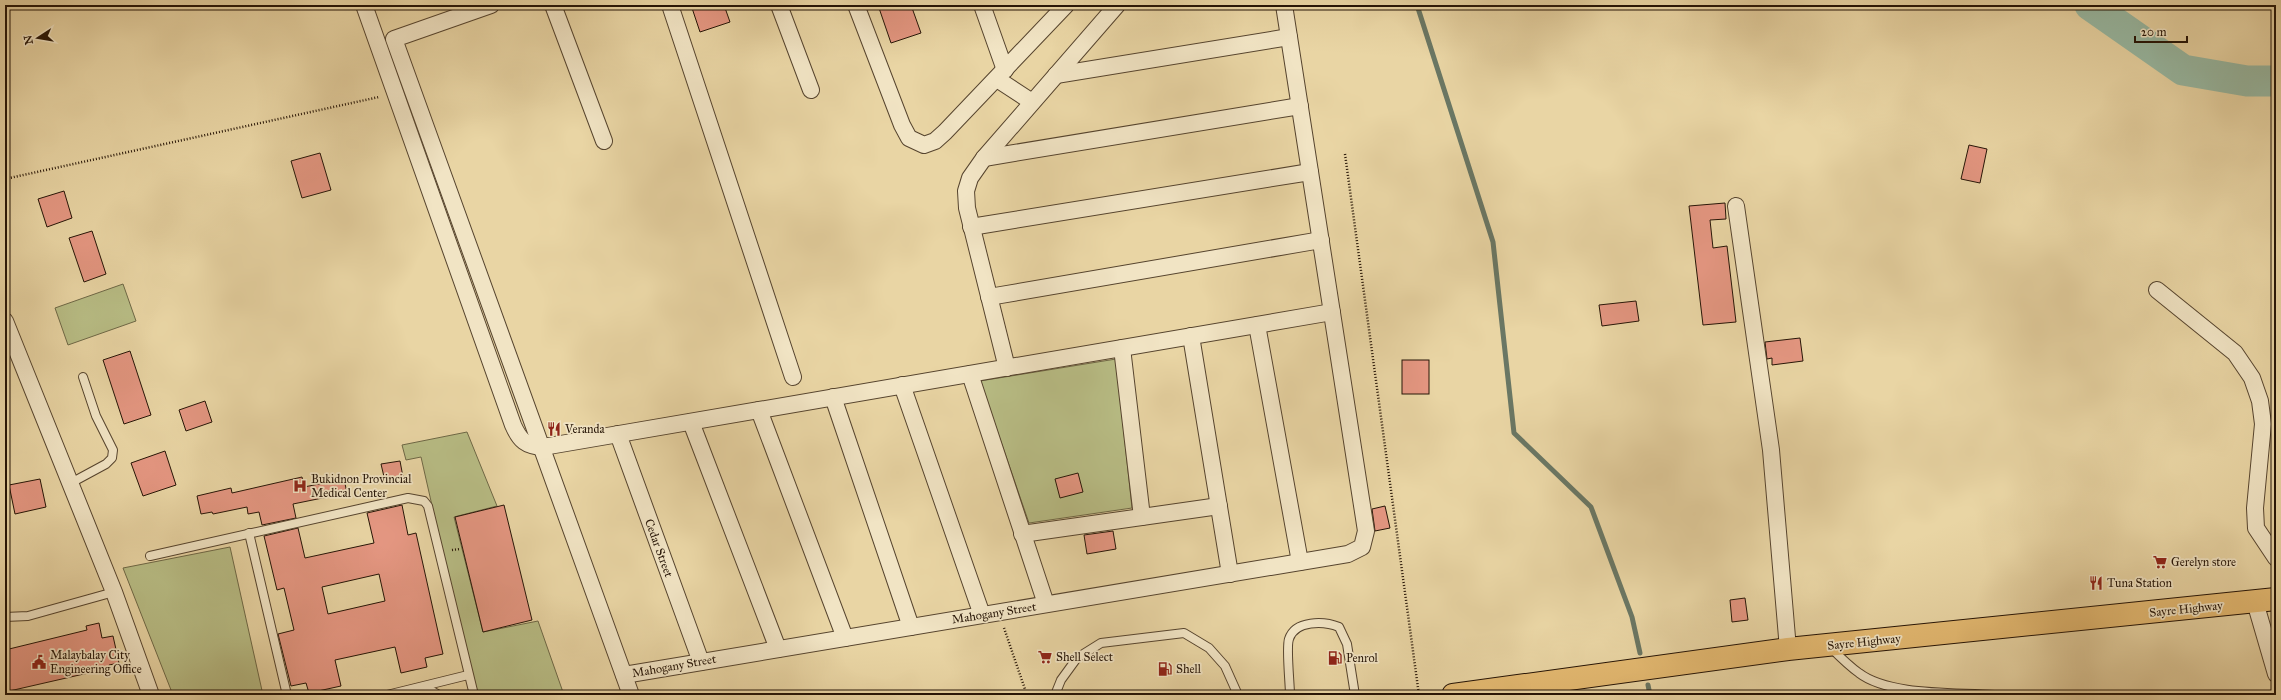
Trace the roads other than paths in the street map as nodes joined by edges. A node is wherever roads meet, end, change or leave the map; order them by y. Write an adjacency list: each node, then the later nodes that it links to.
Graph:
1 (364, 5): 39 (street)
2 (490, 5): 39 (street)
3 (553, 5): 17 (street)
4 (670, 5): 33 (street)
5 (779, 5): 14 (street)
6 (856, 5): 12 (street)
7 (982, 5): 12 (street)
8 (1117, 5): 13 (street)
9 (1284, 5): 11 (street)
10 (1064, 6): 12 (street)
11 (1289, 37): 13 (street); 16 (street)
12 (1001, 75): 15 (street)
13 (1056, 75): 15 (street)
14 (811, 90)
15 (1032, 102): 18 (street)
16 (1300, 106): 18 (street); 19 (street)
17 (604, 141)
18 (984, 158): 21 (street)
19 (1310, 172): 21 (street); 22 (street)
20 (1736, 206): 58 (street)
21 (971, 227): 24 (street)
22 (1321, 240): 24 (street); 25 (street)
23 (2157, 290): 46 (street)
24 (989, 297): 30 (street)
25 (1332, 312): 27 (street); 47 (street, Mahogany Street)
26 (5, 321): 40 (street)
27 (1257, 325): 28 (street); 47 (street)
28 (1191, 336): 29 (street); 41 (street)
29 (1122, 348): 30 (street); 42 (street)
30 (1007, 368): 31 (street)
31 (970, 374): 34 (street); 44 (street)
32 (83, 377): 40 (lane)
33 (793, 378)
34 (902, 385): 35 (street); 52 (street)
35 (833, 397): 36 (street); 54 (street)
36 (759, 410): 37 (street); 55 (street)
37 (691, 422): 38 (street); 57 (street)
38 (618, 434): 39 (street); 59 (street, Cedar Street)
39 (543, 447): 62 (street)
40 (70, 484): 49 (street)
41 (1219, 506): 42 (street); 48 (street)
42 (1142, 517): 44 (street)
43 (249, 533): 45 (lane); 60 (lane); 65 (lane)
44 (1022, 534): 51 (street)
45 (150, 556)
46 (2276, 558)
47 (1300, 562): 48 (street, Mahogany Street)
48 (1230, 574): 51 (street, Mahogany Street)
49 (114, 592): 53 (lane); 64 (street)
50 (2266, 600): 56 (highway, Sayre Highway); 61 (street)
51 (1046, 604): 52 (street, Mahogany Street)
52 (982, 615): 54 (street, Mahogany Street)
53 (5, 617)
54 (911, 627): 55 (street, Mahogany Street)
55 (845, 638): 57 (street, Mahogany Street)
56 (1828, 645): 58 (highway, Sayre Highway); 75 (lane)
57 (778, 649): 59 (street, Mahogany Street)
58 (1788, 649): 74 (highway, Sayre Highway)
59 (701, 662): 62 (street, Mahogany Street)
60 (468, 674): 63 (lane); 68 (lane)
61 (2276, 674)
62 (624, 675): 69 (street)
63 (425, 687): 66 (lane); 67 (lane)
64 (151, 695)
65 (287, 695)
66 (387, 695)
67 (439, 695)
68 (474, 695)
69 (631, 695)
70 (1054, 695): 71 (lane)
71 (1238, 695)
72 (1290, 695): 73 (lane)
73 (1356, 695)
74 (1453, 695)
75 (1994, 695)

